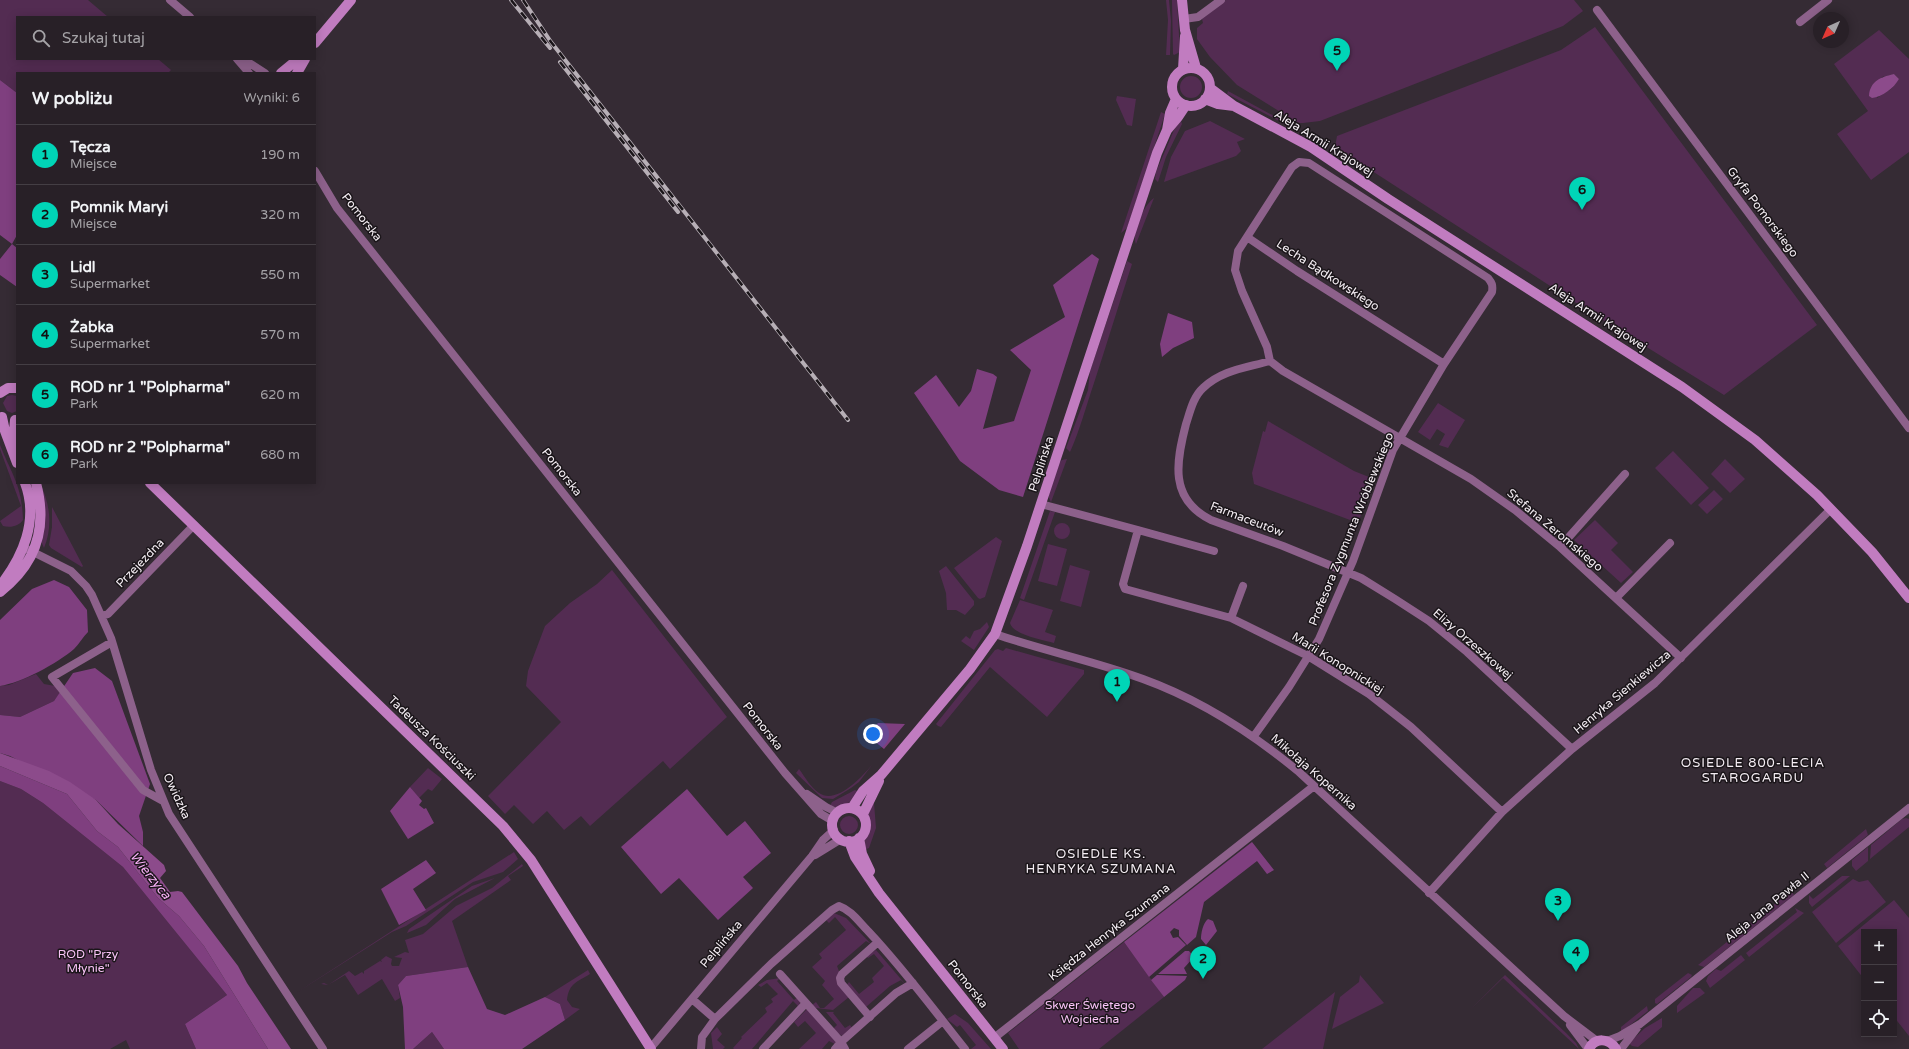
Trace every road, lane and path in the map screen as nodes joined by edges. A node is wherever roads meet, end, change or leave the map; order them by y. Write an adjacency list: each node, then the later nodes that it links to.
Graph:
1 (170, 0): 7 (street)
2 (351, 0): 11 (street)
3 (1182, 0): 8 (street)
4 (1221, 0): 8 (street)
5 (1828, 0): 9 (street)
6 (1597, 10): 36 (street, Gryfa Pomorskiego)
7 (189, 16)
8 (1184, 19): 10 (street)
9 (1800, 22)
10 (1186, 30): 16 (street); 17 (street)
11 (316, 42)
12 (238, 60): 18 (street)
13 (245, 60): 19 (street)
14 (297, 60): 20 (street)
15 (305, 60): 21 (street)
16 (1196, 68): 17 (street); 22 (street)
17 (1183, 69): 23 (street)
18 (249, 72)
19 (263, 72)
20 (282, 72)
21 (298, 72)
22 (1210, 88): 24 (street); 26 (street, Aleja Armii Krajowej)
23 (1176, 99): 25 (street); 27 (street, Pelplińska)
24 (1205, 99): 25 (street); 26 (street, Aleja Armii Krajowej)
25 (1186, 105): 27 (street, Pelplińska)
26 (1234, 106): 47 (street, Aleja Armii Krajowej)
27 (1167, 130): 46 (street, Pelplińska)
28 (316, 173): 76 (street, Pomorska)
29 (1247, 237): 30 (street, Aleja Armii Krajowej); 31 (street); 32 (street, Lecha Bądkowskiego)
30 (1492, 287): 32 (street, Profesora Zygmunta Wróblewskiego)
31 (1270, 361): 40 (street); 55 (street, Farmaceutów)
32 (1444, 364): 40 (street, Profesora Zygmunta Wróblewskiego)
33 (16, 388): 34 (street)
34 (1, 390)
35 (1, 416): 37 (street); 41 (street)
36 (1906, 419): 38 (street, Gryfa Pomorskiego)
37 (16, 420): 39 (street)
38 (1909, 428)
39 (16, 438)
40 (1400, 438): 52 (street, Stefana Żeromskiego); 55 (street, Profesora Zygmunta Wróblewskiego)
41 (16, 460)
42 (1625, 474): 52 (street)
43 (25, 484): 51 (street)
44 (36, 484): 54 (street)
45 (151, 484): 48 (street, Tadeusza Kościuszki)
46 (1041, 504): 49 (street); 63 (street, Pelplińska)
47 (1831, 509): 60 (street, Aleja Armii Krajowej); 66 (street, Henryka Sienkiewicza)
48 (194, 525): 61 (street, Przejezdna); 95 (street, Tadeusza Kościuszki)
49 (1138, 530): 53 (street); 62 (street, Marii Konopnickiej)
50 (1670, 543): 59 (street)
51 (24, 547): 54 (street, Owidzka); 56 (street)
52 (1560, 547): 59 (street, Stefana Żeromskiego)
53 (1214, 551)
54 (34, 552): 58 (street); 61 (street, Owidzka)
55 (1348, 573): 65 (street, Profesora Zygmunta Wróblewskiego); 68 (street, Elizy Orzeszkowej)
56 (0, 586)
57 (1243, 586): 62 (street)
58 (0, 592)
59 (1616, 598): 66 (street, Stefana Żeromskiego)
60 (1909, 598)
61 (102, 616): 64 (street, Owidzka)
62 (1231, 618): 65 (street, Marii Konopnickiej)
63 (995, 634): 67 (street, Mikołaja Kopernika); 69 (street, Pelplińska)
64 (112, 642): 71 (street, Owidzka); 71 (street)
65 (1308, 656): 67 (street, Profesora Zygmunta Wróblewskiego); 74 (street, Marii Konopnickiej)
66 (1681, 658): 68 (street, Henryka Sienkiewicza)
67 (1254, 736): 70 (street, Mikołaja Kopernika)
68 (1572, 749): 74 (street, Henryka Sienkiewicza)
69 (881, 775): 72 (street, Pelplińska); 75 (street, Pelplińska)
70 (1314, 786): 80 (street, Mikołaja Kopernika); 92 (street, Księdza Henryka Szumana)
71 (163, 802): 96 (street, Owidzka)
72 (852, 808): 75 (street); 76 (street)
73 (1909, 808): 91 (street, Aleja Jana Pawła II)
74 (1502, 812): 80 (street, Henryka Sienkiewicza)
75 (863, 814): 77 (street)
76 (835, 821): 78 (street); 79 (street, Pelplińska)
77 (859, 838): 78 (street); 81 (street, Pomorska)
78 (845, 840): 79 (street, Pelplińska); 81 (street, Pomorska)
79 (812, 856): 85 (street, Pelplińska)
80 (1429, 893): 87 (street, Mikołaja Kopernika)
81 (883, 898): 92 (street, Pomorska)
82 (878, 942): 84 (street); 88 (street); 89 (street)
83 (780, 974): 86 (street)
84 (913, 983): 88 (street); 90 (street)
85 (692, 999): 89 (street); 95 (street, Pelplińska)
86 (806, 1003): 94 (street); 98 (street)
87 (1564, 1016): 93 (street, Mikołaja Kopernika); 103 (street, Mikołaja Kopernika)
88 (870, 1017): 94 (street)
89 (715, 1018): 97 (street)
90 (943, 1021): 100 (street); 101 (street)
91 (1640, 1024): 93 (street, Aleja Jana Pawła II); 105 (street, Aleja Jana Pawła II)
92 (994, 1038): 102 (street, Pomorska)
93 (1602, 1041): 103 (street); 104 (street)
94 (843, 1046): 99 (street)
95 (650, 1048)
96 (323, 1049)
97 (701, 1049)
98 (763, 1049)
99 (834, 1049)
100 (908, 1049)
101 (965, 1049)
102 (1003, 1049)
103 (1588, 1049)
104 (1616, 1049)
105 (1620, 1049)

